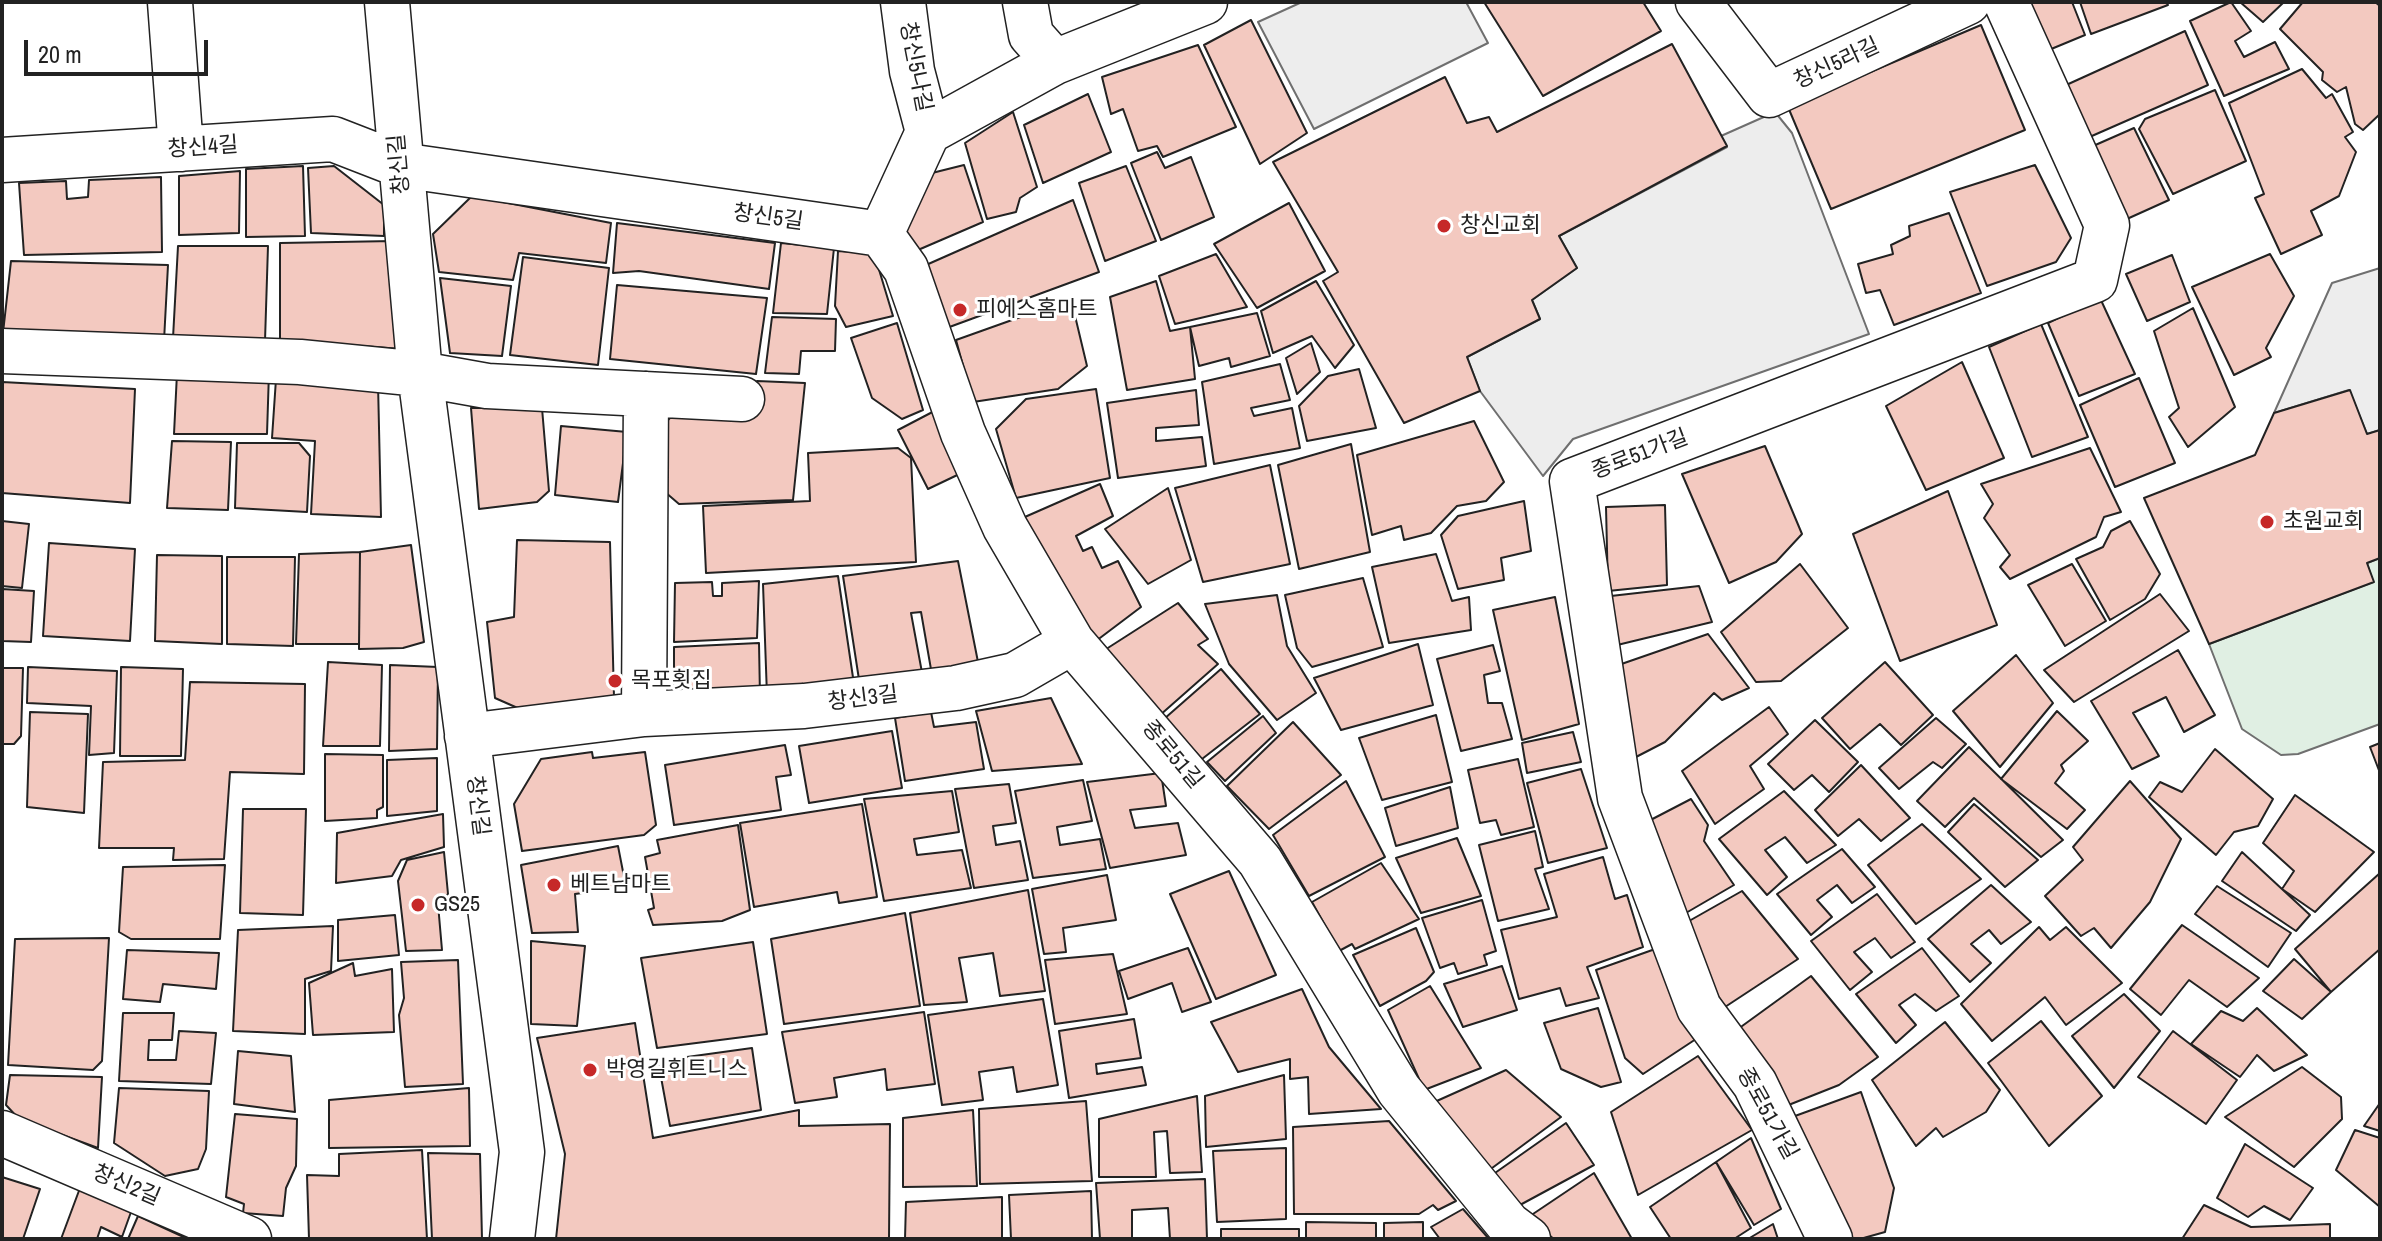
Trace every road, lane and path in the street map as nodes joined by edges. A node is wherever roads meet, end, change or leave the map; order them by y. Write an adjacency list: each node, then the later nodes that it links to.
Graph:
1 (170, 2): 11 (street)
2 (387, 2): 13 (street, 창신길)
3 (903, 2): 10 (street, 창신5나길)
4 (1025, 2): 9 (street)
5 (1205, 2): 9 (street)
6 (1698, 2): 7 (street, 창신5라길)
7 (1968, 2)
8 (2006, 2): 26 (street, 종로51가길)
9 (1055, 62): 10 (street)
10 (928, 132): 14 (street)
11 (181, 149): 12 (street, 창신4길); 13 (street, 창신4길)
12 (2, 160)
13 (400, 165): 14 (street, 창신5길); 16 (street, 창신길)
14 (881, 234): 19 (street, 종로51길)
15 (2, 351): 16 (street)
16 (420, 374): 17 (street); 21 (street, 창신길)
17 (646, 394): 18 (street); 20 (street)
18 (742, 399)
19 (1072, 642): 20 (street, 창신3길); 25 (street, 종로51길)
20 (644, 714): 21 (street, 창신3길)
21 (467, 736): 24 (street, 창신길)
22 (2, 1133): 23 (street, 창신2길)
23 (249, 1239)
24 (512, 1239)
25 (1528, 1239)
26 (1830, 1239)

